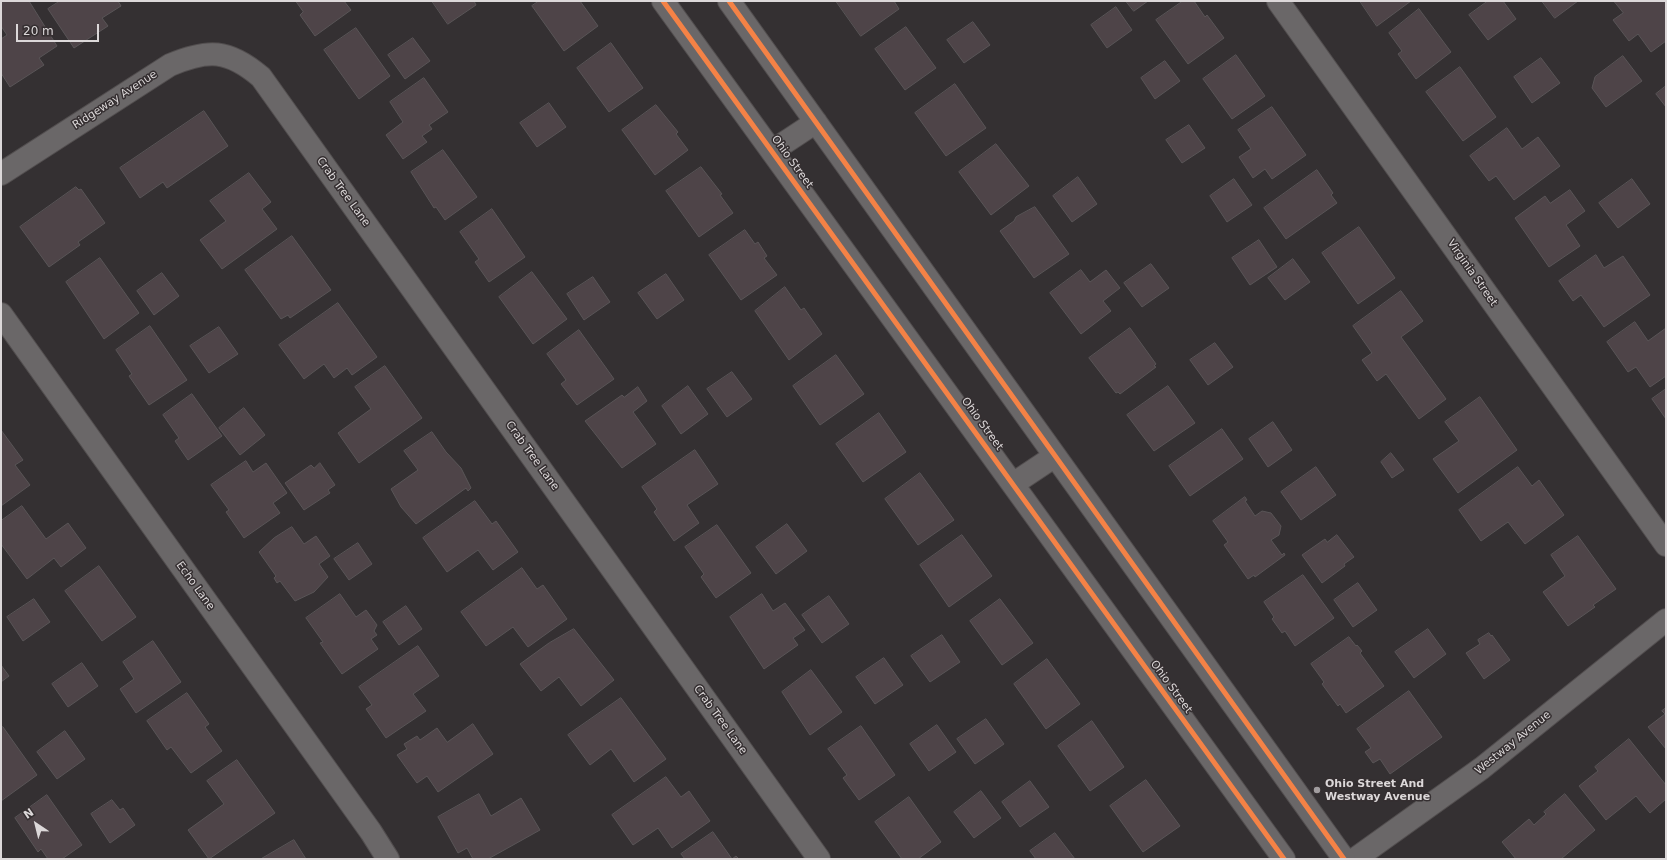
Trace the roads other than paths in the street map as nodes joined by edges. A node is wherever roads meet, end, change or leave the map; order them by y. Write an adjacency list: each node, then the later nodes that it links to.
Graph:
1 (663, 1): 6 (street, Ohio Street)
2 (729, 1): 5 (street)
3 (1278, 1): 11 (street, Virginia Street)
4 (237, 60): 7 (street, Ridgeway Avenue); 14 (street, Crab Tree Lane)
5 (816, 122): 6 (street); 9 (street)
6 (772, 151): 10 (street, Ohio Street)
7 (1, 174)
8 (1, 314): 13 (street, Echo Lane)
9 (1055, 456): 10 (street); 16 (street)
10 (1013, 484): 15 (street, Ohio Street)
11 (1666, 545)
12 (1666, 620): 17 (street, Westway Avenue)
13 (388, 859)
14 (819, 859)
15 (1284, 859)
16 (1344, 859)
17 (1355, 859)

